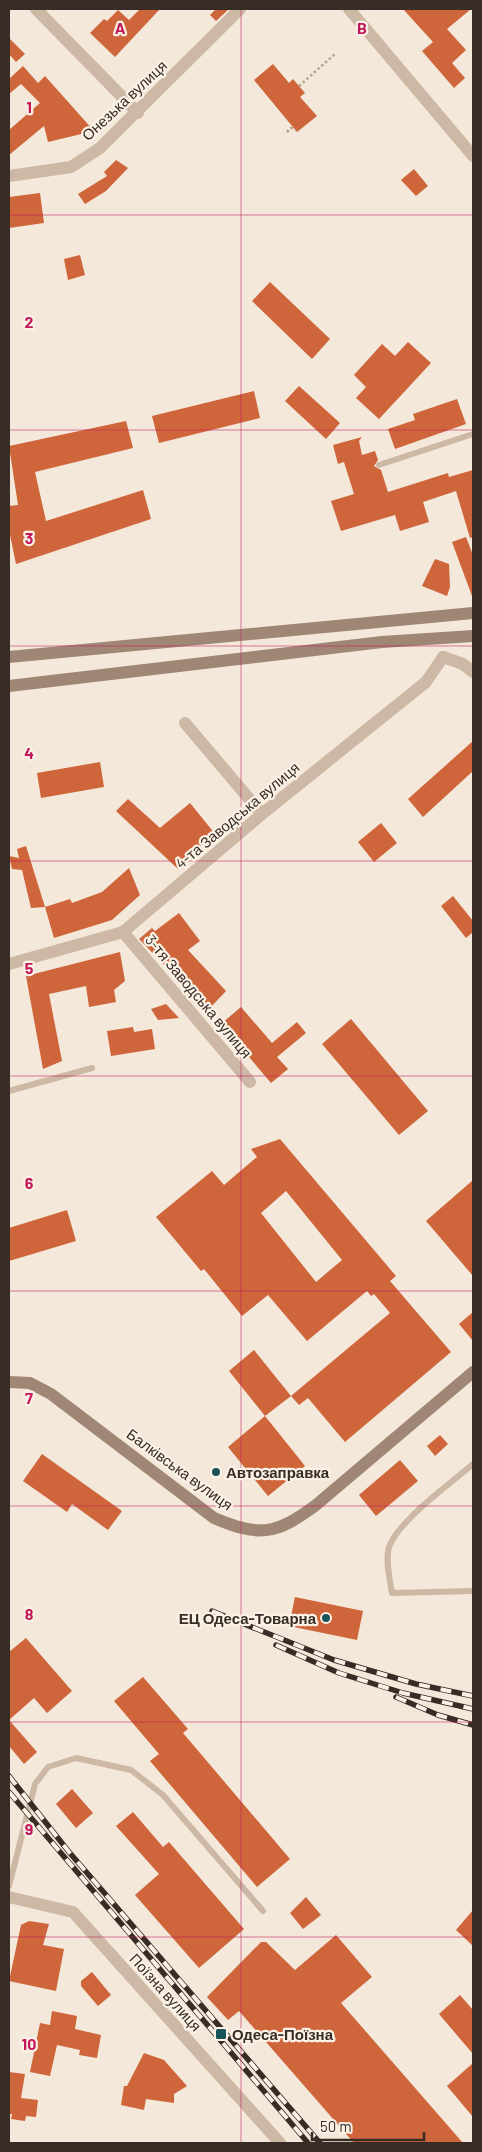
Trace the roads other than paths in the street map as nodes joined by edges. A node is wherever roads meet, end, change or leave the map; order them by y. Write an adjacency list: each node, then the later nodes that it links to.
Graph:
1 (36, 9): 4 (street)
2 (240, 9): 4 (street, Онезька вулиця)
3 (348, 9): 5 (street)
4 (138, 113): 6 (street, Онезька вулиця)
5 (473, 156)
6 (9, 176)
7 (473, 434): 8 (lane)
8 (379, 465)
9 (473, 613): 12 (street)
10 (473, 636): 11 (street)
11 (433, 638): 13 (street); 15 (street)
12 (9, 657)
13 (443, 657): 14 (street); 17 (street, 4-та Заводська вулиця)
14 (473, 672)
15 (9, 686)
16 (185, 723): 17 (street)
17 (262, 814): 18 (street, 4-та Заводська вулиця)
18 (123, 932): 19 (street, 4-та Заводська вулиця); 21 (street, 3-тя Заводська вулиця)
19 (9, 964)
20 (92, 1068): 22 (lane)
21 (250, 1082)
22 (9, 1091)
23 (473, 1372): 24 (street, Балківська вулиця)
24 (9, 1382)
25 (473, 1464): 26 (lane)
26 (473, 1591)
27 (9, 1886): 29 (lane)
28 (9, 1897): 30 (street, Поїзна вулиця)
29 (263, 1911)
30 (280, 2143)

